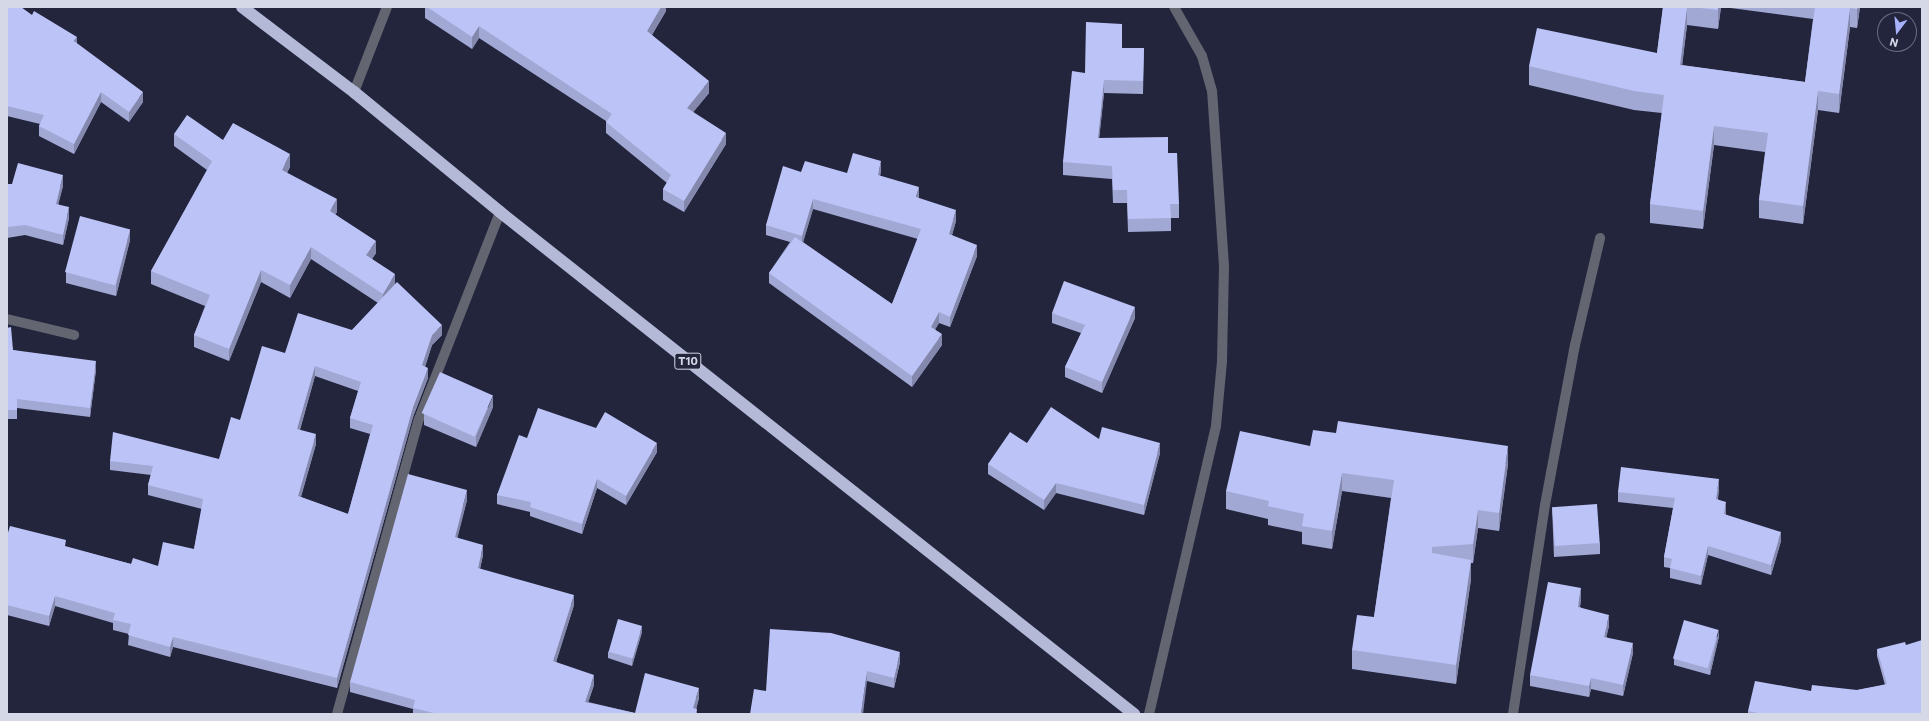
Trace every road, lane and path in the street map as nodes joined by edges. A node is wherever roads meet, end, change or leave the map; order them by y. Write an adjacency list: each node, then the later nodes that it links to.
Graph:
1 (242, 7): 4 (highway, T10)
2 (387, 7): 4 (street)
3 (1174, 7): 11 (street)
4 (354, 92): 5 (highway, T10)
5 (500, 212): 9 (street); 10 (highway, T10)
6 (1600, 238): 12 (street)
7 (7, 319): 8 (street)
8 (74, 335)
9 (337, 714)
10 (1134, 714)
11 (1149, 714)
12 (1513, 714)

